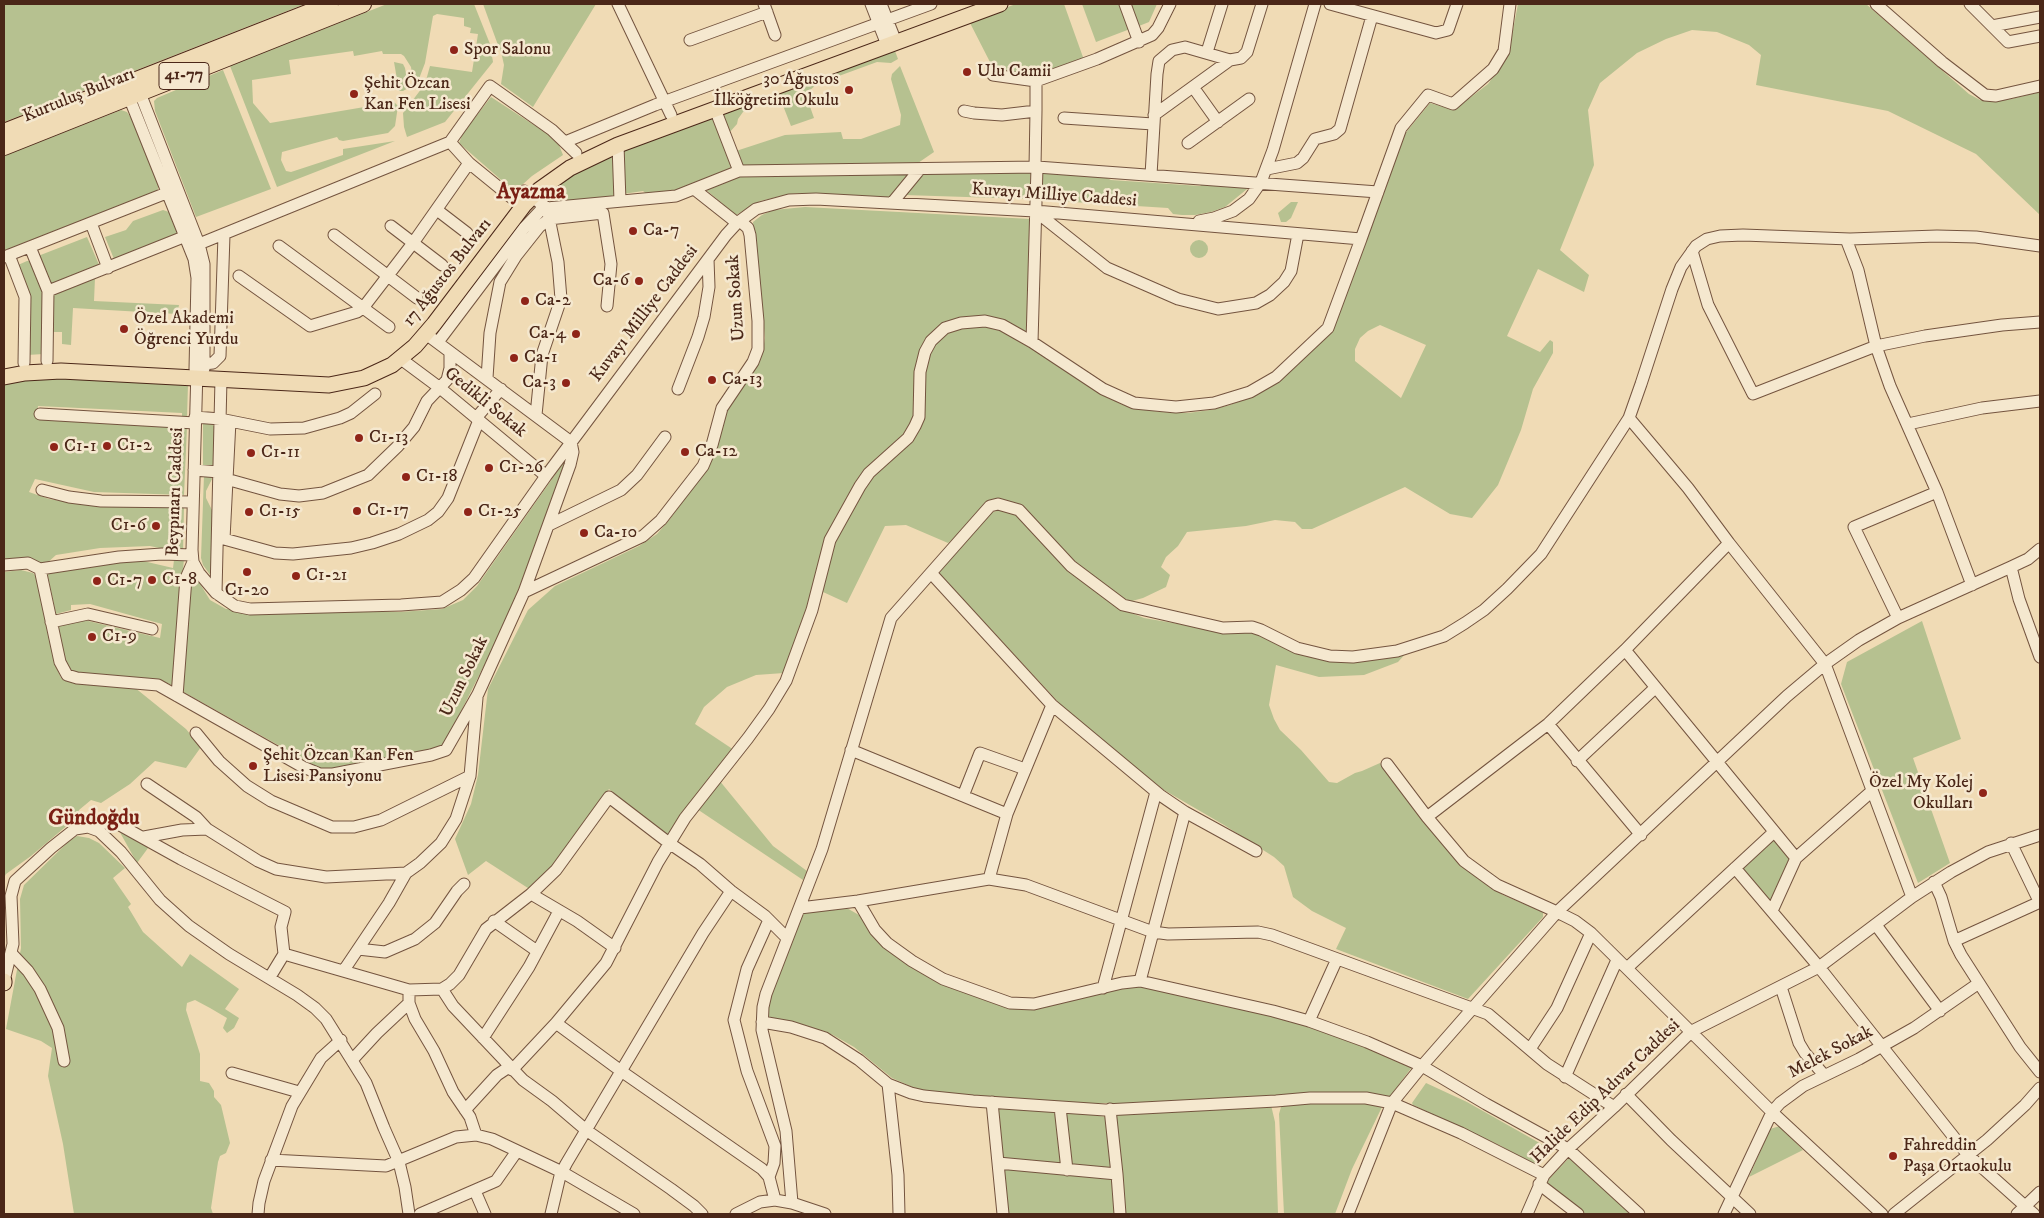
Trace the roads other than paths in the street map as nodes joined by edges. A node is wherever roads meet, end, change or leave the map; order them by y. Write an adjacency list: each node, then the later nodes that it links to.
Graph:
1 (330, 4): 43 (highway, Kurtuluş Bulvarı / 41-77)
2 (363, 4): 34 (highway, Kurtuluş Bulvarı / 41-77)
3 (618, 4): 36 (street)
4 (871, 4): 23 (street)
5 (881, 4): 23 (street)
6 (931, 4): 23 (street)
7 (974, 4): 23 (main road, 17 Ağustos Bulvarı)
8 (1000, 4): 23 (main road, 17 Ağustos Bulvarı)
9 (1125, 4): 27 (street)
10 (1170, 4): 27 (street)
11 (1222, 4): 28 (street)
12 (1262, 4): 29 (street)
13 (1315, 4): 53 (street)
14 (1330, 4): 20 (street)
15 (1457, 4): 20 (street)
16 (1510, 4): 59 (street)
17 (1876, 4): 32 (street)
18 (1970, 4): 22 (street)
19 (766, 8): 24 (street); 26 (street)
20 (1370, 11): 53 (street)
21 (2040, 16): 22 (street)
22 (1992, 26): 25 (street)
23 (887, 33): 36 (main road, 17 Ağustos Bulvarı); 37 (main road, 17 Ağustos Bulvarı)
24 (775, 34)
25 (2040, 36)
26 (690, 40)
27 (1139, 42): 31 (street)
28 (1206, 52): 29 (street); 41 (street)
29 (1230, 60): 33 (street)
30 (993, 74): 31 (street)
31 (1036, 81): 39 (street)
32 (2040, 86)
33 (1193, 87): 41 (street); 42 (street)
34 (134, 95): 48 (highway, Kurtuluş Bulvarı / 41-77); 58 (street)
35 (1250, 99): 42 (street)
36 (667, 109): 45 (street); 49 (main road, 17 Ağustos Bulvarı)
37 (715, 109): 47 (main road, 17 Ağustos Bulvarı); 54 (street)
38 (964, 110): 39 (street)
39 (1036, 110): 51 (street)
40 (1064, 118): 41 (street)
41 (1154, 119): 55 (street)
42 (1218, 122): 46 (street)
43 (4, 132)
44 (450, 142): 45 (street); 50 (street); 71 (street)
45 (565, 142): 49 (street)
46 (1188, 143)
47 (618, 145): 60 (main road, 17 Ağustos Bulvarı); 61 (street)
48 (4, 147)
49 (576, 154): 60 (main road, 17 Ağustos Bulvarı)
50 (469, 163): 60 (street); 63 (street)
51 (1036, 167): 52 (street); 55 (street); 64 (street)
52 (920, 169): 54 (street); 62 (street)
53 (1267, 169): 56 (street)
54 (739, 172): 57 (street)
55 (1151, 175): 56 (street)
56 (1261, 182): 59 (street); 68 (street)
57 (694, 188): 61 (street); 66 (street)
58 (173, 190): 67 (street); 74 (street); 78 (street)
59 (1378, 192): 75 (street)
60 (524, 199): 65 (street); 95 (main road, 17 Ağustos Bulvarı); 103 (main road, 17 Ağustos Bulvarı)
61 (620, 201): 65 (street)
62 (892, 203): 64 (street, Kuvayı Milliye Caddesi); 66 (street, Kuvayı Milliye Caddesi)
63 (436, 210): 70 (street); 77 (street)
64 (1035, 211): 68 (street, Kuvayı Milliye Caddesi); 72 (street); 96 (street)
65 (548, 214): 91 (street); 95 (street); 105 (street); 113 (street)
66 (739, 222): 84 (street, Kuvayı Milliye Caddesi); 136 (street, Uzun Sokak)
67 (90, 223): 81 (street); 86 (street)
68 (1188, 224): 72 (street, Kuvayı Milliye Caddesi)
69 (391, 226): 77 (street)
70 (467, 233)
71 (224, 234): 78 (street); 103 (street)
72 (1298, 234): 75 (street, Kuvayı Milliye Caddesi)
73 (334, 235): 87 (street)
74 (186, 236): 86 (street); 103 (street)
75 (1362, 239): 96 (street)
76 (1846, 239): 80 (street); 82 (street); 97 (street)
77 (413, 243): 85 (street); 87 (street)
78 (199, 244): 103 (street)
79 (279, 246): 92 (street)
80 (2040, 246)
81 (30, 247): 83 (street); 89 (street)
82 (1692, 251): 97 (street); 114 (street)
83 (7, 256): 101 (street)
84 (708, 259): 109 (street); 120 (street, Kuvayı Milliye Caddesi)
85 (442, 265)
86 (108, 268): 89 (street)
87 (387, 274): 90 (street); 92 (street)
88 (239, 276): 92 (street)
89 (48, 291): 100 (street)
90 (417, 298)
91 (607, 306)
92 (363, 308): 94 (street)
93 (2040, 322): 97 (street)
94 (389, 327)
95 (432, 338): 98 (street, Gedikli Sokak); 99 (main road, 17 Ağustos Bulvarı)
96 (1032, 342): 169 (street)
97 (1876, 346): 118 (street)
98 (450, 352): 105 (street, Gedikli Sokak); 107 (street)
99 (401, 359): 106 (main road, 17 Ağustos Bulvarı); 107 (street, Gedikli Sokak)
100 (46, 361): 101 (main road, 17 Ağustos Bulvarı); 103 (main road, 17 Ağustos Bulvarı)
101 (24, 363): 102 (main road, 17 Ağustos Bulvarı)
102 (4, 367)
103 (199, 370): 104 (main road, 17 Ağustos Bulvarı); 106 (main road, 17 Ağustos Bulvarı); 116 (street, Beypınarı Caddesi)
104 (4, 376)
105 (487, 378): 108 (street, Gedikli Sokak)
106 (222, 379): 117 (street)
107 (440, 388): 115 (street, Gedikli Sokak); 122 (street)
108 (501, 389): 113 (street, Gedikli Sokak); 115 (street)
109 (678, 389)
110 (375, 394): 117 (street)
111 (2040, 401): 118 (street)
112 (40, 414): 116 (street)
113 (536, 415): 120 (street, Gedikli Sokak)
114 (1629, 418): 128 (street); 134 (street)
115 (477, 419): 122 (street); 123 (street, Gedikli Sokak)
116 (195, 420): 117 (street); 121 (street, Beypınarı Caddesi)
117 (225, 420): 122 (street)
118 (1908, 424): 125 (street)
119 (665, 437): 127 (street)
120 (571, 442): 123 (street, Kuvayı Milliye Caddesi); 127 (street)
121 (194, 470): 122 (street); 126 (street, Beypınarı Caddesi)
122 (222, 476): 137 (street)
123 (546, 476): 137 (street, Kuvayı Milliye Caddesi)
124 (42, 490): 126 (street)
125 (1937, 492): 135 (street); 138 (street)
126 (193, 502): 130 (street, Beypınarı Caddesi)
127 (549, 525): 136 (street)
128 (1729, 542): 141 (street); 143 (street)
129 (2040, 549): 132 (street)
130 (193, 558): 133 (street); 137 (street); 146 (street, Beypınarı Caddesi)
131 (4, 565): 133 (street)
132 (2011, 567): 135 (street); 142 (street)
133 (40, 569): 139 (street, Uzun Sokak)
134 (931, 573): 147 (street); 150 (street)
135 (1972, 586): 138 (street)
136 (524, 592): 145 (street, Uzun Sokak)
137 (216, 594)
138 (1898, 618): 143 (street)
139 (51, 622): 140 (street); 146 (street, Uzun Sokak)
140 (152, 629)
141 (1625, 650): 144 (street); 148 (street)
142 (2040, 656)
143 (1825, 664): 152 (street); 157 (street)
144 (1655, 688): 151 (street); 152 (street)
145 (478, 694): 146 (street, Uzun Sokak); 155 (street)
146 (178, 696)
147 (1052, 705): 154 (street); 158 (street)
148 (1548, 724): 151 (street); 162 (street)
149 (196, 734): 155 (street)
150 (851, 750): 159 (street); 183 (street)
151 (1577, 761): 166 (street)
152 (1716, 763): 165 (street); 166 (street)
153 (1387, 764): 162 (street)
154 (1025, 769): 159 (street); 161 (street)
155 (470, 776): 174 (street)
156 (147, 784): 164 (street)
157 (1872, 791): 172 (street); 180 (street)
158 (1156, 792): 160 (street); 188 (street)
159 (964, 796): 161 (street)
160 (1185, 812): 171 (street); 191 (street)
161 (1007, 814): 175 (street)
162 (1427, 817): 186 (street)
163 (93, 828): 168 (street); 198 (street); 205 (street)
164 (207, 829): 168 (street); 174 (street)
165 (1774, 832): 172 (street); 173 (street)
166 (1641, 835): 186 (street)
167 (2040, 835): 170 (street, Halide Edip Adıvar Caddesi)
168 (144, 837): 199 (street)
169 (669, 843): 178 (street); 179 (street); 195 (street)
170 (2011, 843): 176 (street, Halide Edip Adıvar Caddesi); 182 (street)
171 (1256, 851)
172 (1796, 858): 185 (street)
173 (1735, 868): 185 (street); 203 (street)
174 (406, 873): 196 (street)
175 (989, 878): 181 (street); 188 (street)
176 (1934, 882): 180 (street, Halide Edip Adıvar Caddesi); 194 (street)
177 (464, 884): 196 (street)
178 (731, 890): 187 (street); 228 (street)
179 (531, 894): 184 (street); 189 (street)
180 (1912, 897): 190 (street, Halide Edip Adıvar Caddesi)
181 (858, 901): 183 (street); 210 (street)
182 (2040, 902): 194 (street)
183 (800, 908): 193 (street)
184 (559, 911): 195 (street); 197 (street)
185 (1772, 911): 202 (street)
186 (1558, 912): 192 (street); 214 (street)
187 (769, 920): 193 (street); 255 (street)
188 (1122, 920): 191 (street); 210 (street)
189 (494, 921): 197 (street); 211 (street)
190 (1876, 925): 202 (street, Halide Edip Adıvar Caddesi); 215 (street)
191 (1153, 932): 200 (street); 206 (street)
192 (1591, 933): 201 (street); 223 (street)
193 (787, 938): 217 (street)
194 (1954, 942): 208 (street)
195 (615, 948): 218 (street)
196 (358, 949): 204 (street)
197 (537, 951): 220 (street)
198 (11, 953): 207 (street); 225 (street)
199 (284, 954): 204 (street); 205 (street)
200 (1337, 959): 214 (street); 216 (street)
201 (1617, 960): 203 (street); 232 (street)
202 (1820, 967): 209 (street, Halide Edip Adıvar Caddesi); 222 (street)
203 (1627, 968): 219 (street)
204 (344, 970): 212 (street)
205 (270, 978): 221 (street)
206 (1140, 981): 210 (street); 216 (street)
207 (4, 982)
208 (1978, 983): 215 (street, Melek Sokak); 229 (street)
209 (1781, 987): 219 (street, Halide Edip Adıvar Caddesi); 231 (street)
210 (1103, 988)
211 (442, 989): 212 (street); 220 (street)
212 (409, 990): 213 (street)
213 (409, 1003): 224 (street); 242 (street)
214 (1472, 1009): 223 (street); 226 (street)
215 (1940, 1011): 222 (street, Melek Sokak)
216 (1308, 1021): 226 (street)
217 (762, 1022): 233 (street); 260 (street)
218 (556, 1023): 227 (street); 228 (street)
219 (1692, 1031): 236 (street, Halide Edip Adıvar Caddesi); 243 (street)
220 (483, 1038): 227 (street)
221 (341, 1040): 224 (street); 235 (street)
222 (1881, 1046): 231 (street, Melek Sokak); 248 (street)
223 (1530, 1049): 232 (street)
224 (353, 1059): 250 (street)
225 (64, 1061)
226 (1422, 1066): 238 (street); 246 (street)
227 (510, 1068): 242 (street); 244 (street)
228 (620, 1072): 244 (street); 255 (street)
229 (2040, 1072)
230 (232, 1073): 235 (street)
231 (1824, 1075): 243 (street, Melek Sokak)
232 (1565, 1077): 240 (street)
233 (888, 1084): 237 (street); 272 (street)
234 (2040, 1088): 248 (street)
235 (299, 1092): 249 (street)
236 (1626, 1094): 240 (street, Halide Edip Adıvar Caddesi); 259 (street)
237 (992, 1102): 239 (street); 251 (street)
238 (1392, 1103): 241 (street); 256 (street); 275 (street)
239 (1060, 1107): 241 (street); 252 (street)
240 (1614, 1107): 246 (street, Halide Edip Adıvar Caddesi)
241 (1110, 1109): 254 (street)
242 (466, 1110): 245 (street)
243 (1772, 1112): 259 (street, Melek Sokak); 281 (street)
244 (586, 1130): 253 (street); 268 (street)
245 (476, 1135): 247 (street); 250 (street)
246 (1568, 1149): 256 (street, Halide Edip Adıvar Caddesi); 278 (street)
247 (518, 1151): 253 (street); 257 (street)
248 (1968, 1155): 261 (street); 282 (street)
249 (272, 1160): 250 (street); 262 (street)
250 (400, 1162): 263 (street)
251 (998, 1163): 252 (street); 273 (street)
252 (1067, 1170): 254 (street)
253 (562, 1172): 266 (street); 267 (street)
254 (1117, 1174): 274 (street)
255 (769, 1177): 260 (street)
256 (1541, 1179): 276 (street, Halide Edip Adıvar Caddesi); 277 (street)
257 (475, 1191): 264 (street); 265 (street)
258 (2040, 1192): 261 (street)
259 (1732, 1198): 279 (street, Melek Sokak); 280 (street)
260 (784, 1201): 269 (street); 270 (street); 271 (street)
261 (2021, 1210): 283 (street)
262 (258, 1214)
263 (409, 1214)
264 (420, 1214)
265 (485, 1214)
266 (551, 1214)
267 (634, 1214)
268 (702, 1214)
269 (736, 1214)
270 (788, 1214)
271 (825, 1214)
272 (899, 1214)
273 (1003, 1214)
274 (1120, 1214)
275 (1348, 1214)
276 (1526, 1214)
277 (1578, 1214)
278 (1640, 1214)
279 (1724, 1214)
280 (1750, 1214)
281 (1882, 1214)
282 (1894, 1214)
283 (2034, 1214)

